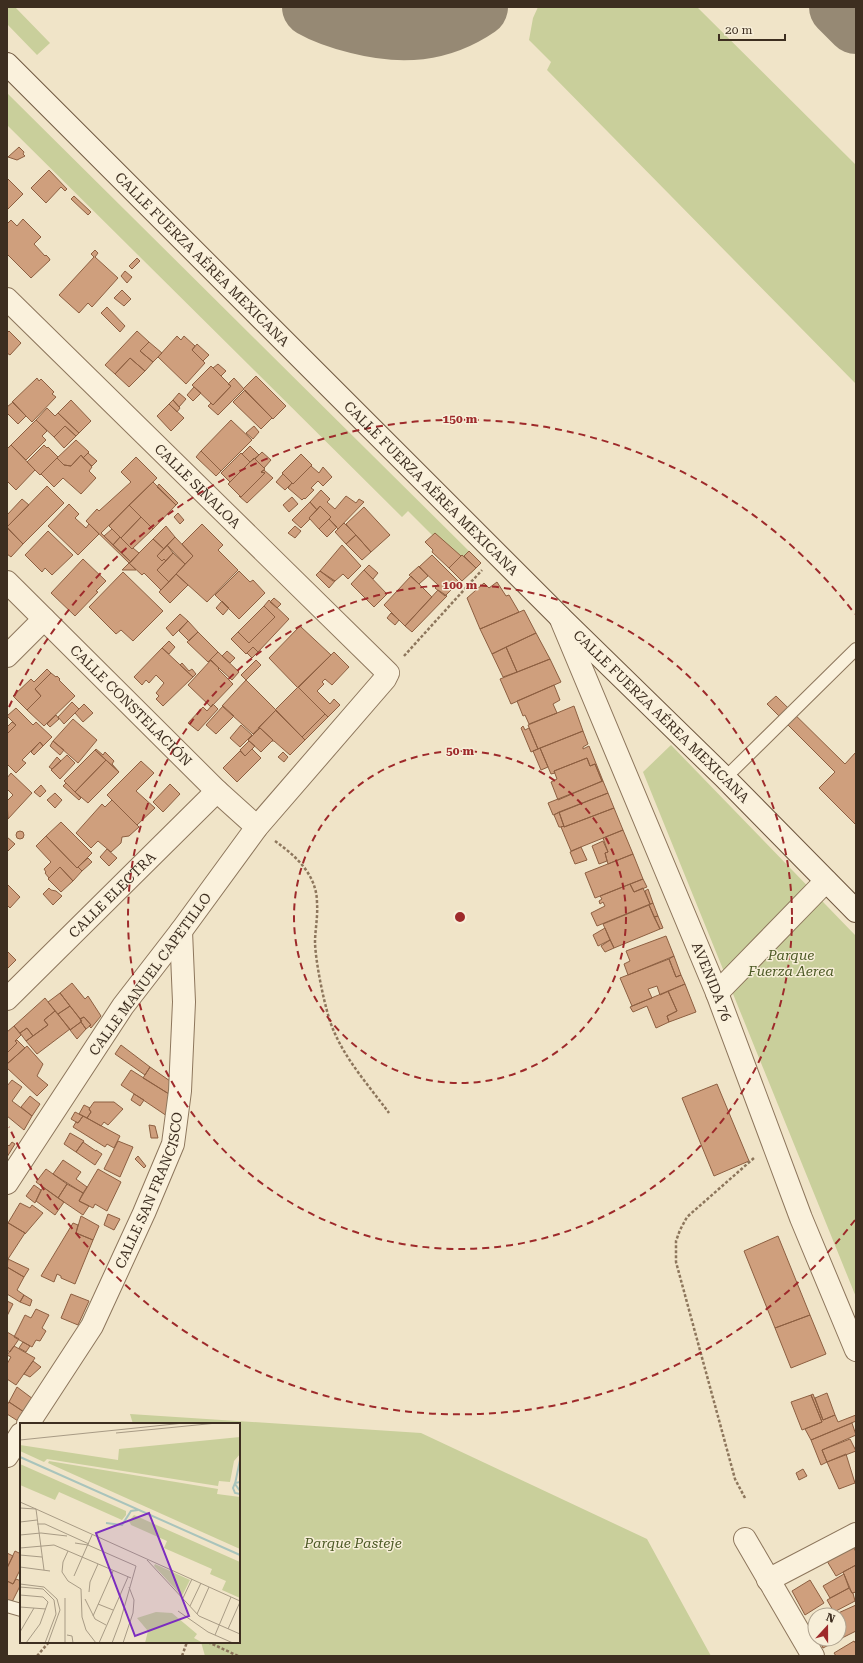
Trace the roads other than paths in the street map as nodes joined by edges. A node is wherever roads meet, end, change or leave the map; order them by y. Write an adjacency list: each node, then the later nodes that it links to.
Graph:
1 (7, 64): 4 (street, CALLE FUERZA AÉREA MEXICANA)
2 (7, 299): 10 (street, CALLE SINALOA)
3 (7, 582): 5 (street, CALLE CONSTELACIÓN)
4 (560, 617): 8 (street, CALLE FUERZA AÉREA MEXICANA); 14 (street, AVENIDA 76)
5 (44, 619): 7 (street); 9 (street, CALLE CONSTELACIÓN)
6 (856, 649): 8 (lane)
7 (7, 656)
8 (725, 778): 11 (street, CALLE FUERZA AÉREA MEXICANA)
9 (217, 791): 10 (street, CALLE CONSTELACIÓN); 15 (street, CALLE ELECTRA)
10 (257, 827): 13 (street, CALLE MANUEL CAPETILLO)
11 (826, 881): 12 (street, CALLE FUERZA AÉREA MEXICANA); 14 (street)
12 (856, 911)
13 (181, 931): 16 (street, CALLE MANUEL CAPETILLO); 18 (street, CALLE SAN FRANCISCO)
14 (717, 993): 17 (street, AVENIDA 76)
15 (7, 999)
16 (7, 1183)
17 (856, 1350)
18 (29, 1423)
19 (20, 1436): 20 (street)
20 (7, 1456)
21 (856, 1534): 23 (street)
22 (745, 1540): 23 (street)
23 (768, 1580): 26 (street)
24 (7, 1606): 25 (lane)
25 (20, 1610)
26 (813, 1656)

